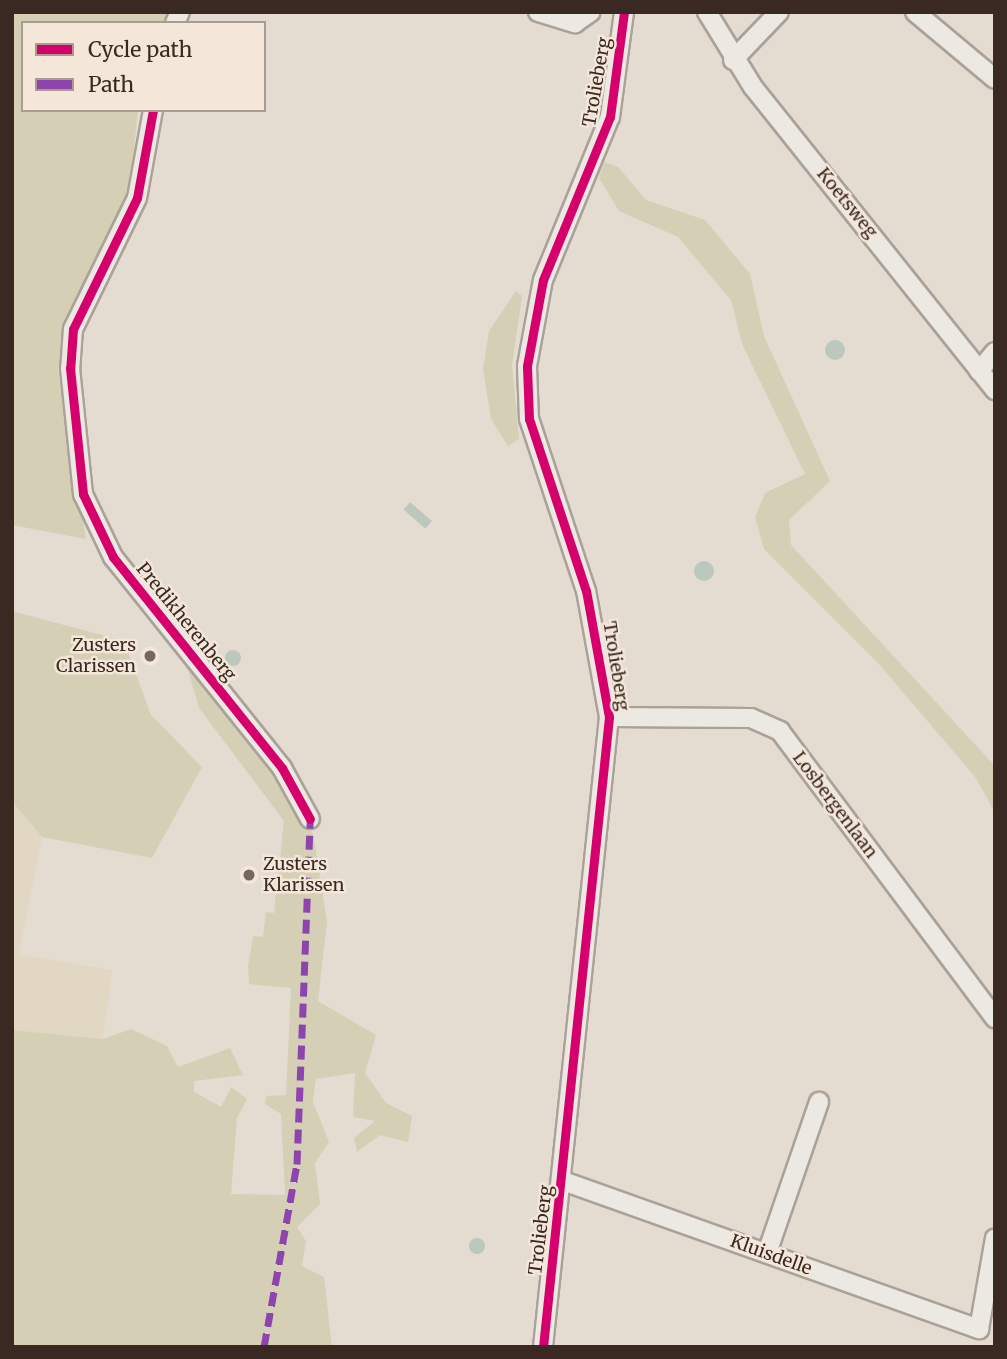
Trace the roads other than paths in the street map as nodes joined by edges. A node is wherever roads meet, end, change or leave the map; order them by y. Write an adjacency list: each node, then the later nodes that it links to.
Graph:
1 (538, 12): 2 (street)
2 (591, 12)
3 (625, 12): 13 (street, Trolieberg)
4 (707, 12): 7 (street, Koetsweg)
5 (779, 12): 7 (street)
6 (915, 12): 8 (street)
7 (733, 60): 11 (street, Koetsweg)
8 (995, 79)
9 (153, 112): 14 (street, Predikherenberg)
10 (995, 352): 11 (street)
11 (979, 371): 12 (street, Koetsweg)
12 (995, 390)
13 (609, 717): 15 (street, Losbergenlaan); 17 (street, Trolieberg)
14 (310, 819)
15 (995, 1018)
16 (819, 1101): 19 (street)
17 (563, 1181): 19 (street, Kluisdelle); 20 (street, Trolieberg)
18 (995, 1238): 19 (street, Kluisdelle)
19 (766, 1253)
20 (543, 1347)

